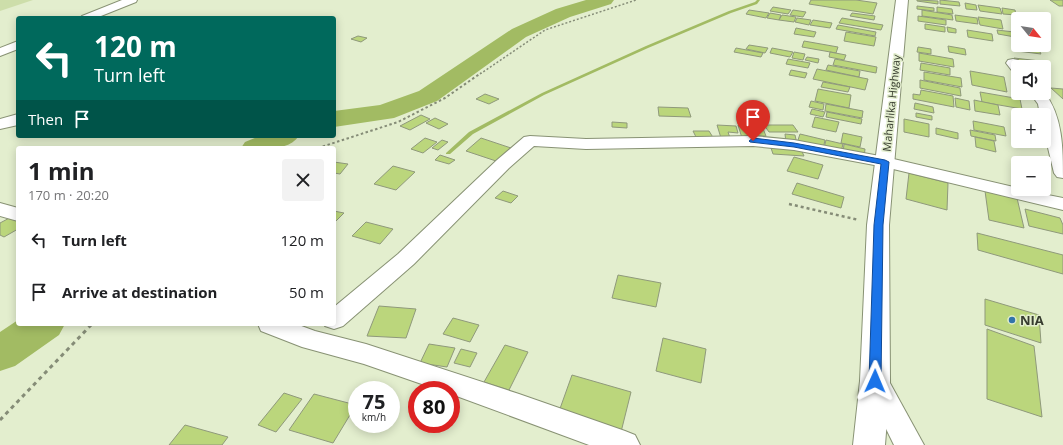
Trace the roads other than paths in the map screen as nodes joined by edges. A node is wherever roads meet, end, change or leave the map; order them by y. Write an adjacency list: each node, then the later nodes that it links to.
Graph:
1 (132, 0): 3 (street)
2 (902, 0): 9 (highway, Maharlika Highway)
3 (91, 16)
4 (16, 46): 5 (street)
5 (0, 52)
6 (1043, 100): 10 (street)
7 (16, 120): 8 (street)
8 (0, 124)
9 (885, 162): 11 (street); 14 (street); 17 (highway, Maharlika Highway)
10 (1063, 173)
11 (1063, 204)
12 (0, 209): 13 (street)
13 (16, 214)
14 (336, 318)
15 (283, 326): 16 (street)
16 (321, 332): 18 (street)
17 (875, 381): 19 (highway, Maharlika Highway); 20 (street)
18 (626, 445)
19 (869, 445)
20 (909, 445)

